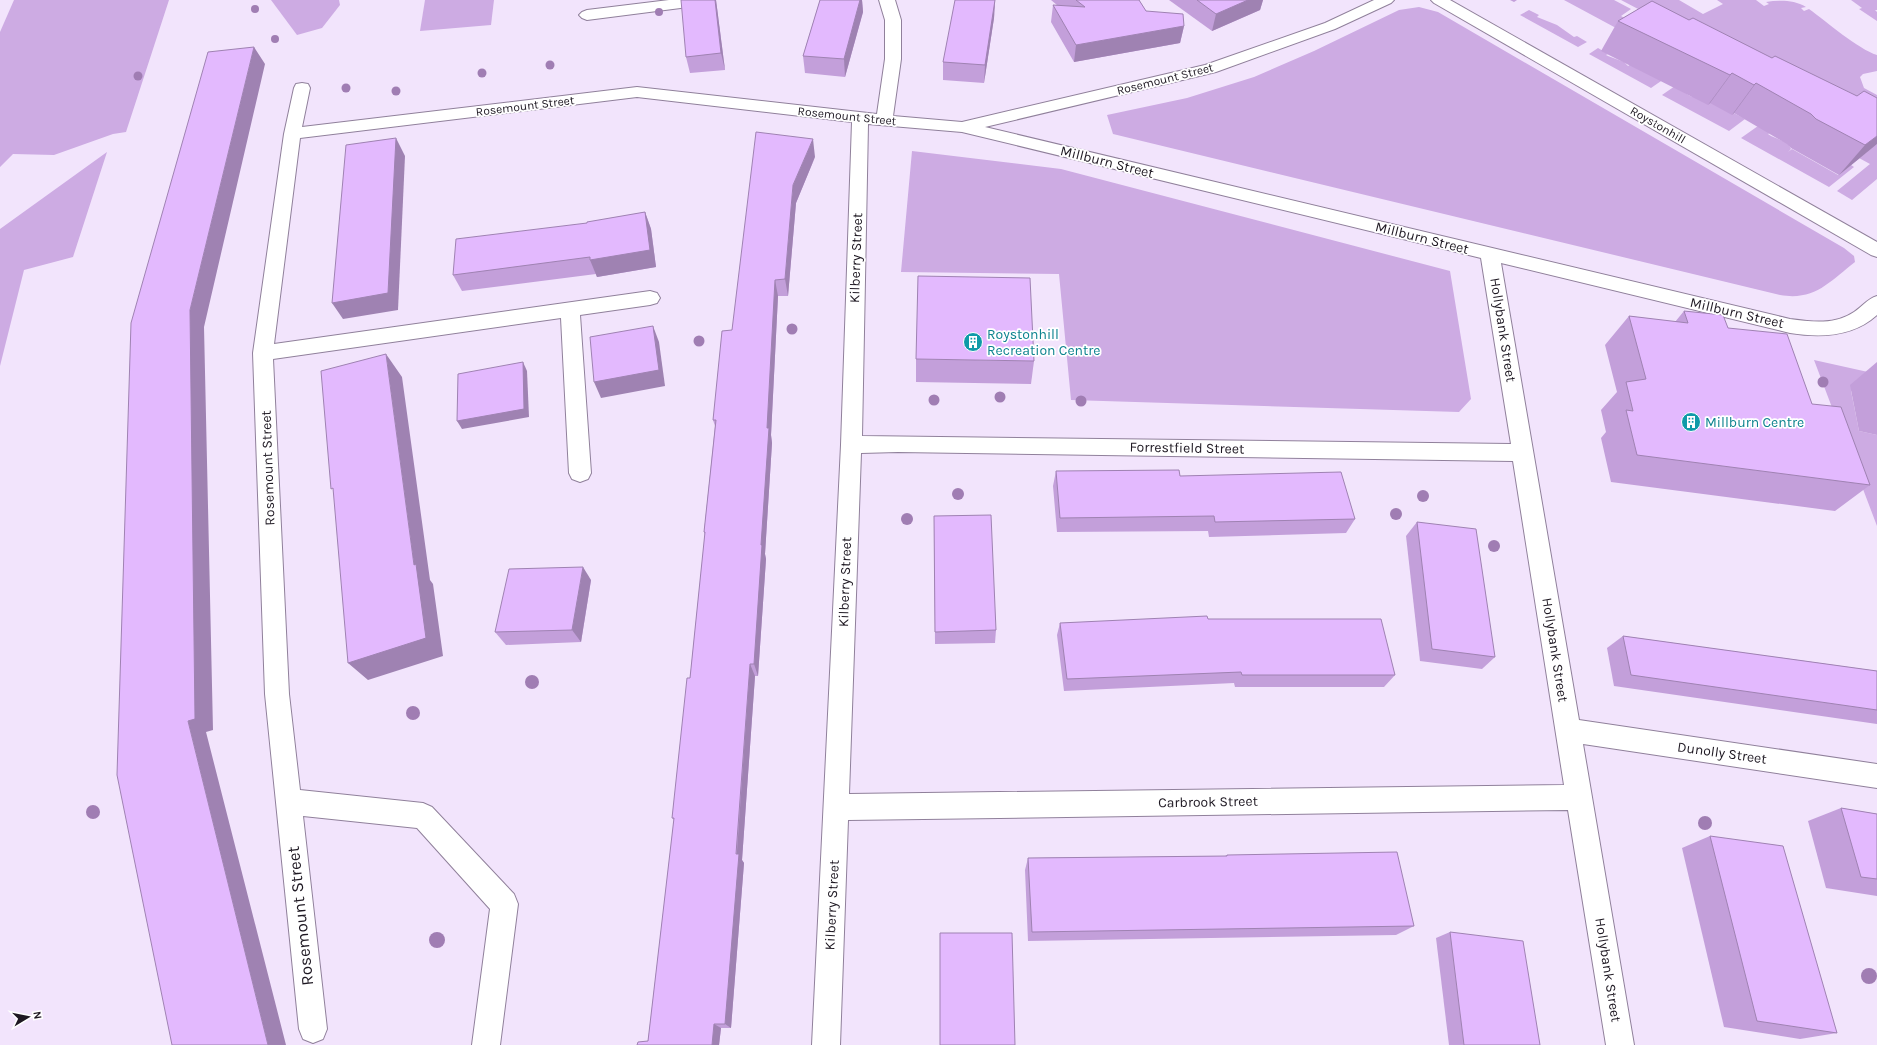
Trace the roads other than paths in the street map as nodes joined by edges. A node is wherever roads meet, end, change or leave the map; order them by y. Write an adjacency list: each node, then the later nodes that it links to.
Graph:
1 (704, 0): 5 (street)
2 (887, 0): 8 (street)
3 (1386, 0): 9 (street, Rosemount Street)
4 (1439, 0): 11 (street, Roystonhill)
5 (587, 15)
6 (302, 88): 10 (street, Rosemount Street)
7 (860, 118): 8 (street, Rosemount Street); 10 (street, Rosemount Street); 17 (street, Kilberry Street)
8 (884, 120): 9 (street, Rosemount Street)
9 (962, 127): 12 (street, Millburn Street)
10 (292, 134): 16 (street, Rosemount Street)
11 (1877, 250)
12 (1490, 255): 14 (street, Millburn Street); 18 (street, Hollybank Street)
13 (650, 298): 15 (street)
14 (1877, 303)
15 (570, 309): 16 (street); 19 (street)
16 (263, 353): 23 (street, Rosemount Street)
17 (850, 445): 18 (street, Forrestfield Street); 24 (street, Kilberry Street)
18 (1523, 453): 20 (street, Hollybank Street)
19 (580, 473)
20 (1568, 730): 21 (street, Dunolly Street); 22 (street, Hollybank Street)
21 (1877, 776)
22 (1580, 797): 24 (street, Carbrook Street); 28 (street, Hollybank Street)
23 (288, 802): 25 (street, Rosemount Street); 26 (street)
24 (836, 807): 27 (street, Kilberry Street)
25 (313, 1029)
26 (486, 1045)
27 (826, 1045)
28 (1620, 1045)

